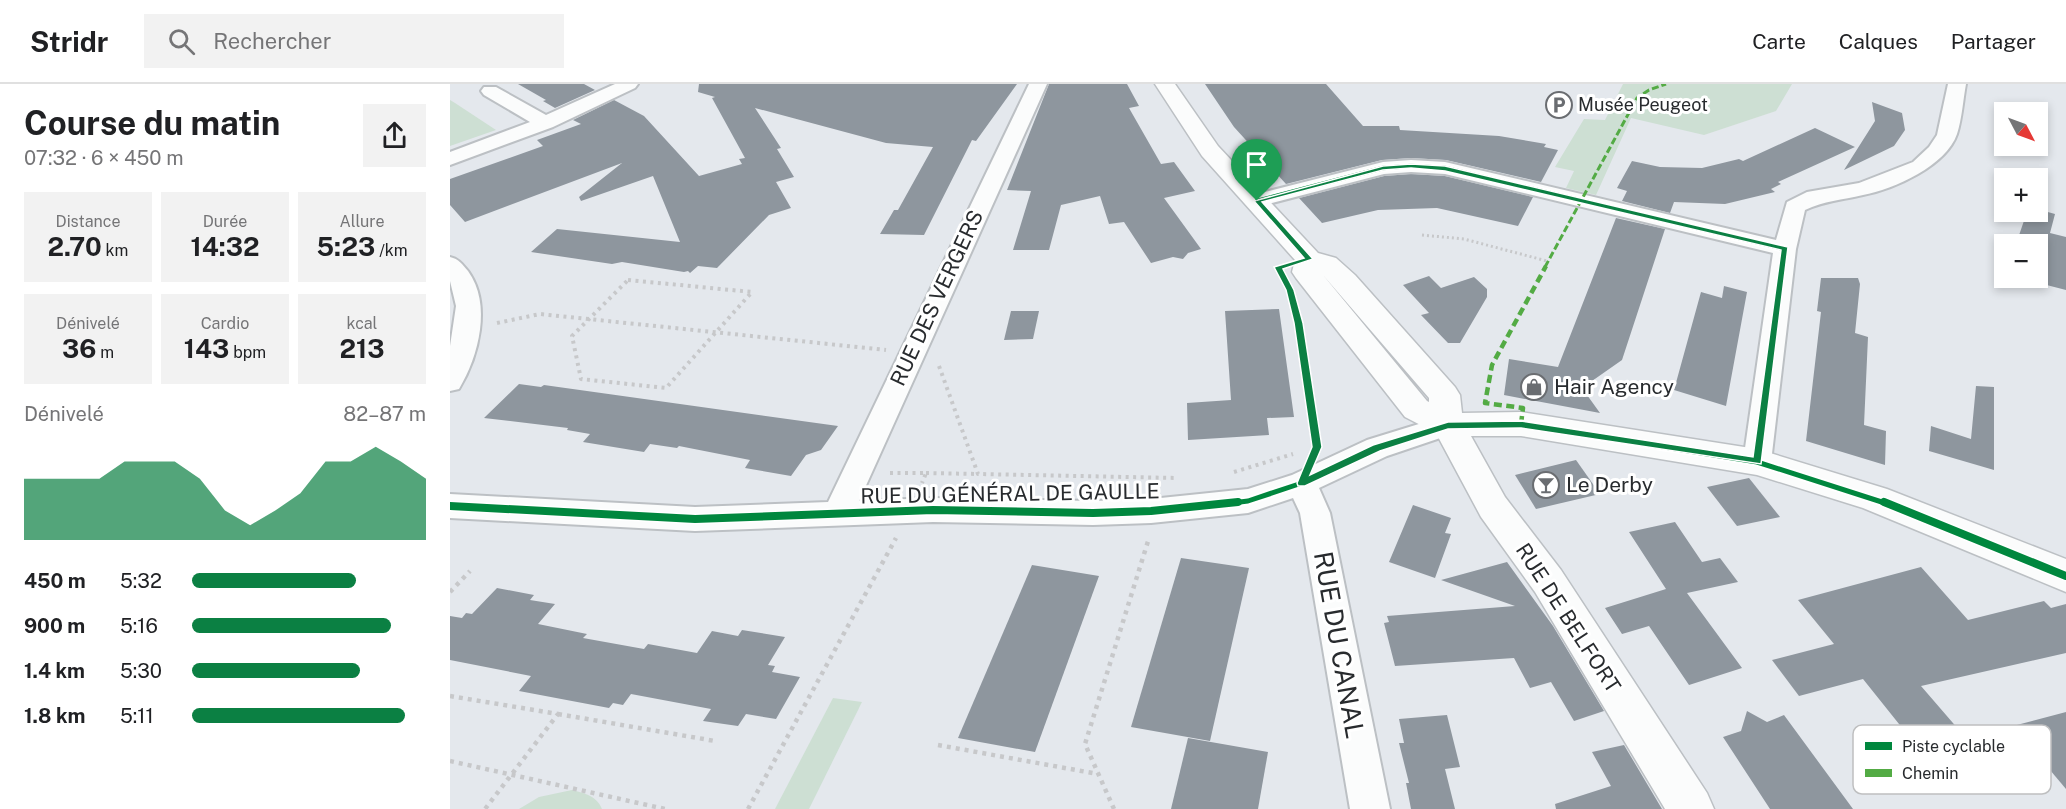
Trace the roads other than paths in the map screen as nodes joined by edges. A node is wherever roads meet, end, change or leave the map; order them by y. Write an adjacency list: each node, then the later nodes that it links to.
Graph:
1 (628, 84): 6 (street)
2 (1038, 84): 16 (street, RUE DES VERGERS)
3 (1164, 84): 8 (main road)
4 (1958, 84): 9 (street)
5 (490, 91): 6 (street)
6 (546, 123): 7 (street)
7 (450, 159)
8 (1257, 201): 9 (street); 12 (main road)
9 (1785, 249): 13 (street)
10 (450, 264): 11 (street)
11 (450, 382)
12 (1448, 425): 13 (main road); 14 (street, RUE DU GÉNÉRAL DE GAULLE); 19 (main road, RUE DE BELFORT)
13 (1757, 462): 17 (main road)
14 (1302, 483): 16 (street, RUE DU GÉNÉRAL DE GAULLE); 18 (street, RUE DU CANAL)
15 (450, 507): 16 (street, RUE DU GÉNÉRAL DE GAULLE)
16 (838, 513)
17 (2066, 576)
18 (1370, 809)
19 (1691, 809)

